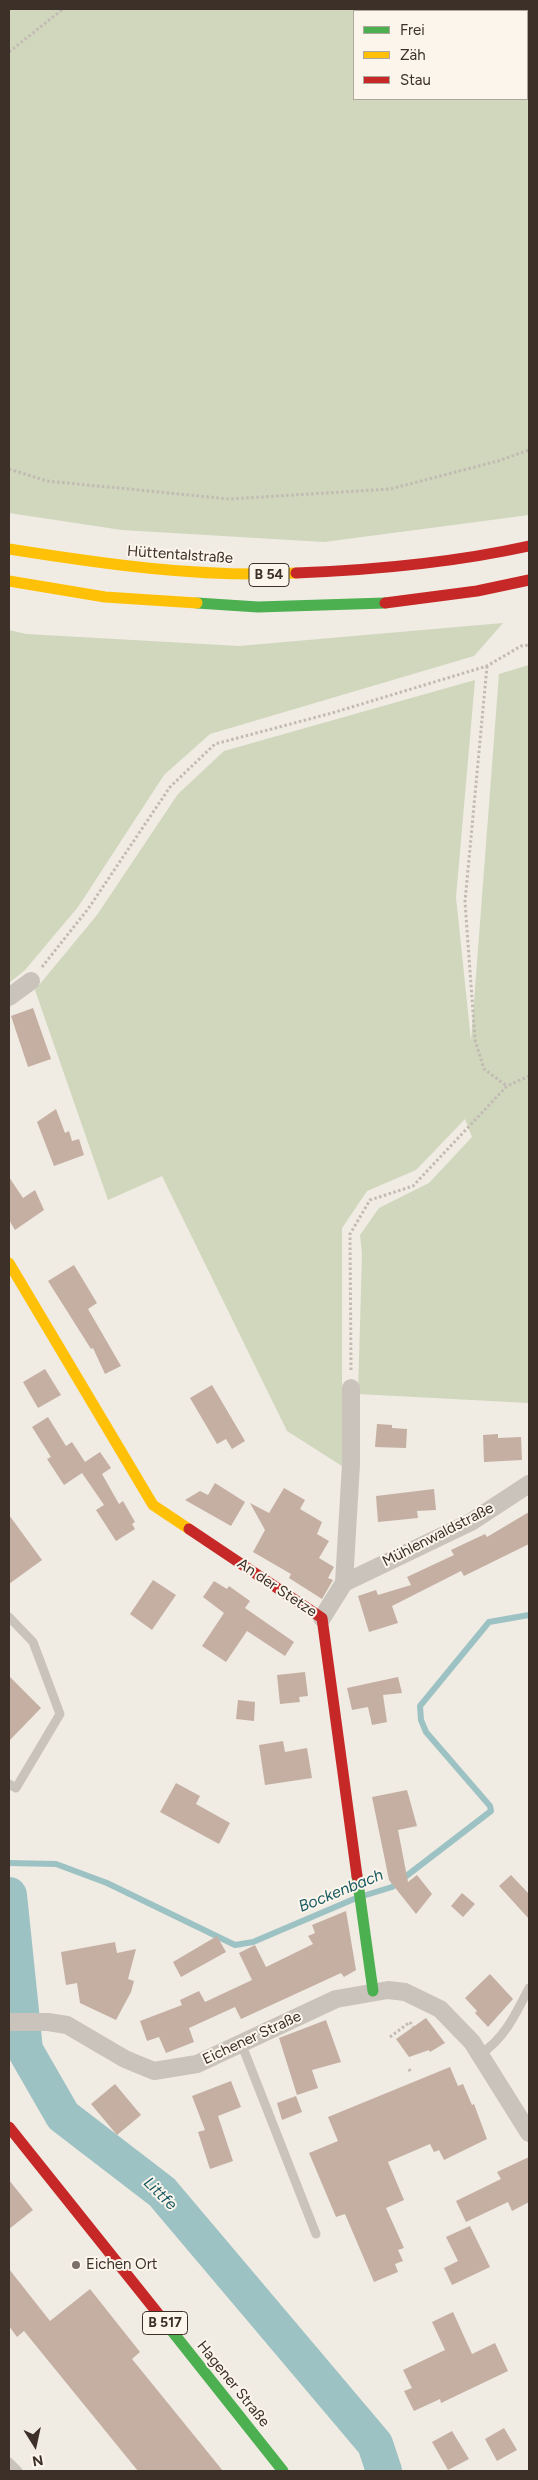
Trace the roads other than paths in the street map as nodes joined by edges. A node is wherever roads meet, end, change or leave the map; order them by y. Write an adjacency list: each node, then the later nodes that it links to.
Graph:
1 (529, 546): 2 (main road, Hüttentalstraße / B 54)
2 (9, 548)
3 (529, 580): 4 (main road, B 54)
4 (9, 581)
5 (31, 981): 6 (street)
6 (9, 997)
7 (9, 1263): 12 (main road, An der Stetze)
8 (351, 1388): 10 (street)
9 (529, 1484): 10 (street, Mühlenwaldstraße)
10 (344, 1583): 12 (street)
11 (9, 1617): 13 (lane)
12 (322, 1618): 15 (main road, An der Stetze)
13 (9, 1784)
14 (529, 1988): 18 (lane)
15 (373, 1991): 17 (street, Eichener Straße); 18 (street, Eichener Straße)
16 (9, 2022): 17 (street, Eichener Straße)
17 (241, 2043): 21 (lane)
18 (480, 2054): 20 (street, Eichener Straße)
19 (9, 2127): 24 (main road, Hagener Straße / B 517)
20 (529, 2133)
21 (316, 2234)
22 (9, 2462): 23 (lane)
23 (18, 2471)
24 (283, 2471)

